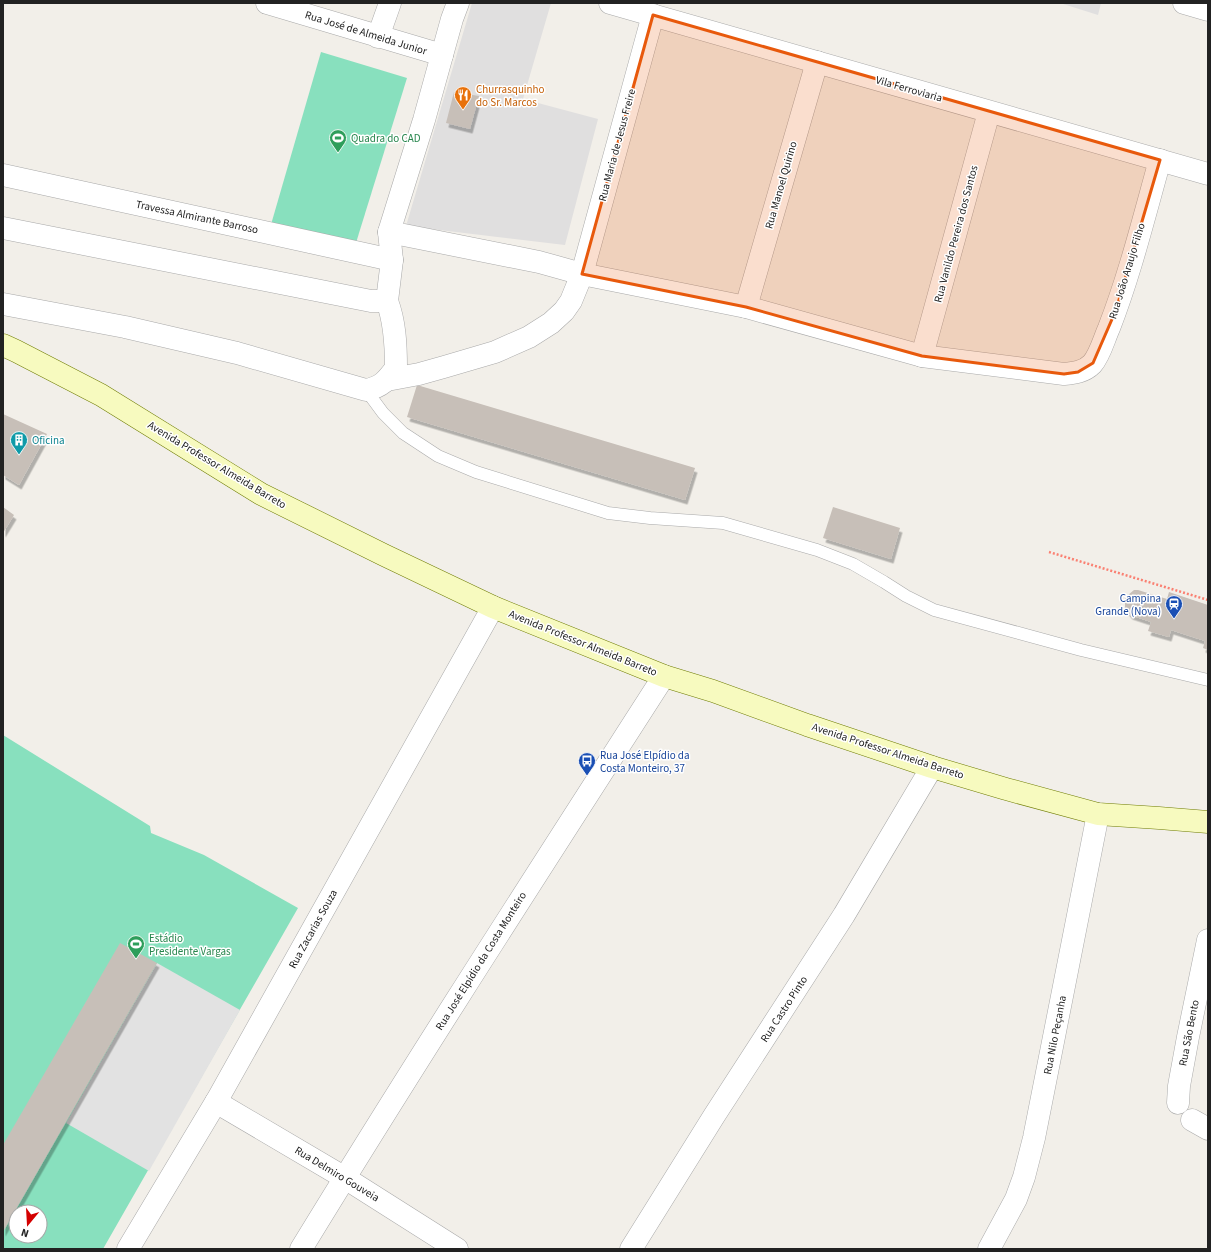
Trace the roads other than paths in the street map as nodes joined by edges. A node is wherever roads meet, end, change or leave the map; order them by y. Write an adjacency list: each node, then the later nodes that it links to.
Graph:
1 (267, 3): 8 (street, Rua José de Almeida Junior)
2 (390, 3): 8 (street)
3 (458, 3): 9 (street)
4 (610, 3): 7 (street, Vila Ferroviaria)
5 (1184, 3): 6 (street)
6 (1208, 10)
7 (653, 15): 10 (street, Vila Ferroviaria); 18 (street, Rua Maria de Jesus Freire)
8 (378, 37): 9 (street, Rua José de Almeida Junior)
9 (442, 55): 16 (street)
10 (817, 62): 11 (street, Vila Ferroviaria); 21 (street, Rua Manoel Quirino)
11 (989, 112): 12 (street, Vila Ferroviaria); 23 (street, Rua Vanildo Pereira dos Santos)
12 (1160, 160): 13 (street, Vila Ferroviaria); 23 (street, Rua João Araujo Filho)
13 (1208, 174)
14 (3, 175): 17 (street, Travessa Almirante Barroso)
15 (3, 228): 19 (street)
16 (389, 232): 17 (street); 18 (street)
17 (392, 260): 19 (street)
18 (582, 274): 21 (street); 24 (street, Rua Maria de Jesus Freire)
19 (387, 301): 24 (street)
20 (3, 304): 25 (street)
21 (746, 307): 23 (street)
22 (3, 345): 26 (main road, Avenida Professor Almeida Barreto)
23 (922, 356)
24 (387, 380): 25 (street, Rua Maria de Jesus Freire)
25 (366, 390): 28 (lane)
26 (493, 607): 27 (main road, Avenida Professor Almeida Barreto); 33 (street, Rua Zacarias Souza)
27 (664, 676): 29 (main road, Avenida Professor Almeida Barreto); 35 (street, Rua José Elpídio da Costa Monteiro)
28 (1208, 680)
29 (932, 767): 30 (main road, Avenida Professor Almeida Barreto); 39 (street, Rua Castro Pinto)
30 (1098, 814): 31 (main road, Avenida Professor Almeida Barreto); 40 (street, Rua Nilo Peçanha)
31 (1208, 822)
32 (1208, 940): 34 (street, Rua São Bento)
33 (216, 1102): 35 (street, Rua Delmiro Gouveia); 36 (street, Rua Zacarias Souza)
34 (1178, 1103)
35 (345, 1178): 37 (street, Rua José Elpídio da Costa Monteiro); 38 (street, Rua Delmiro Gouveia)
36 (128, 1249)
37 (301, 1249)
38 (457, 1249)
39 (631, 1249)
40 (989, 1249)

